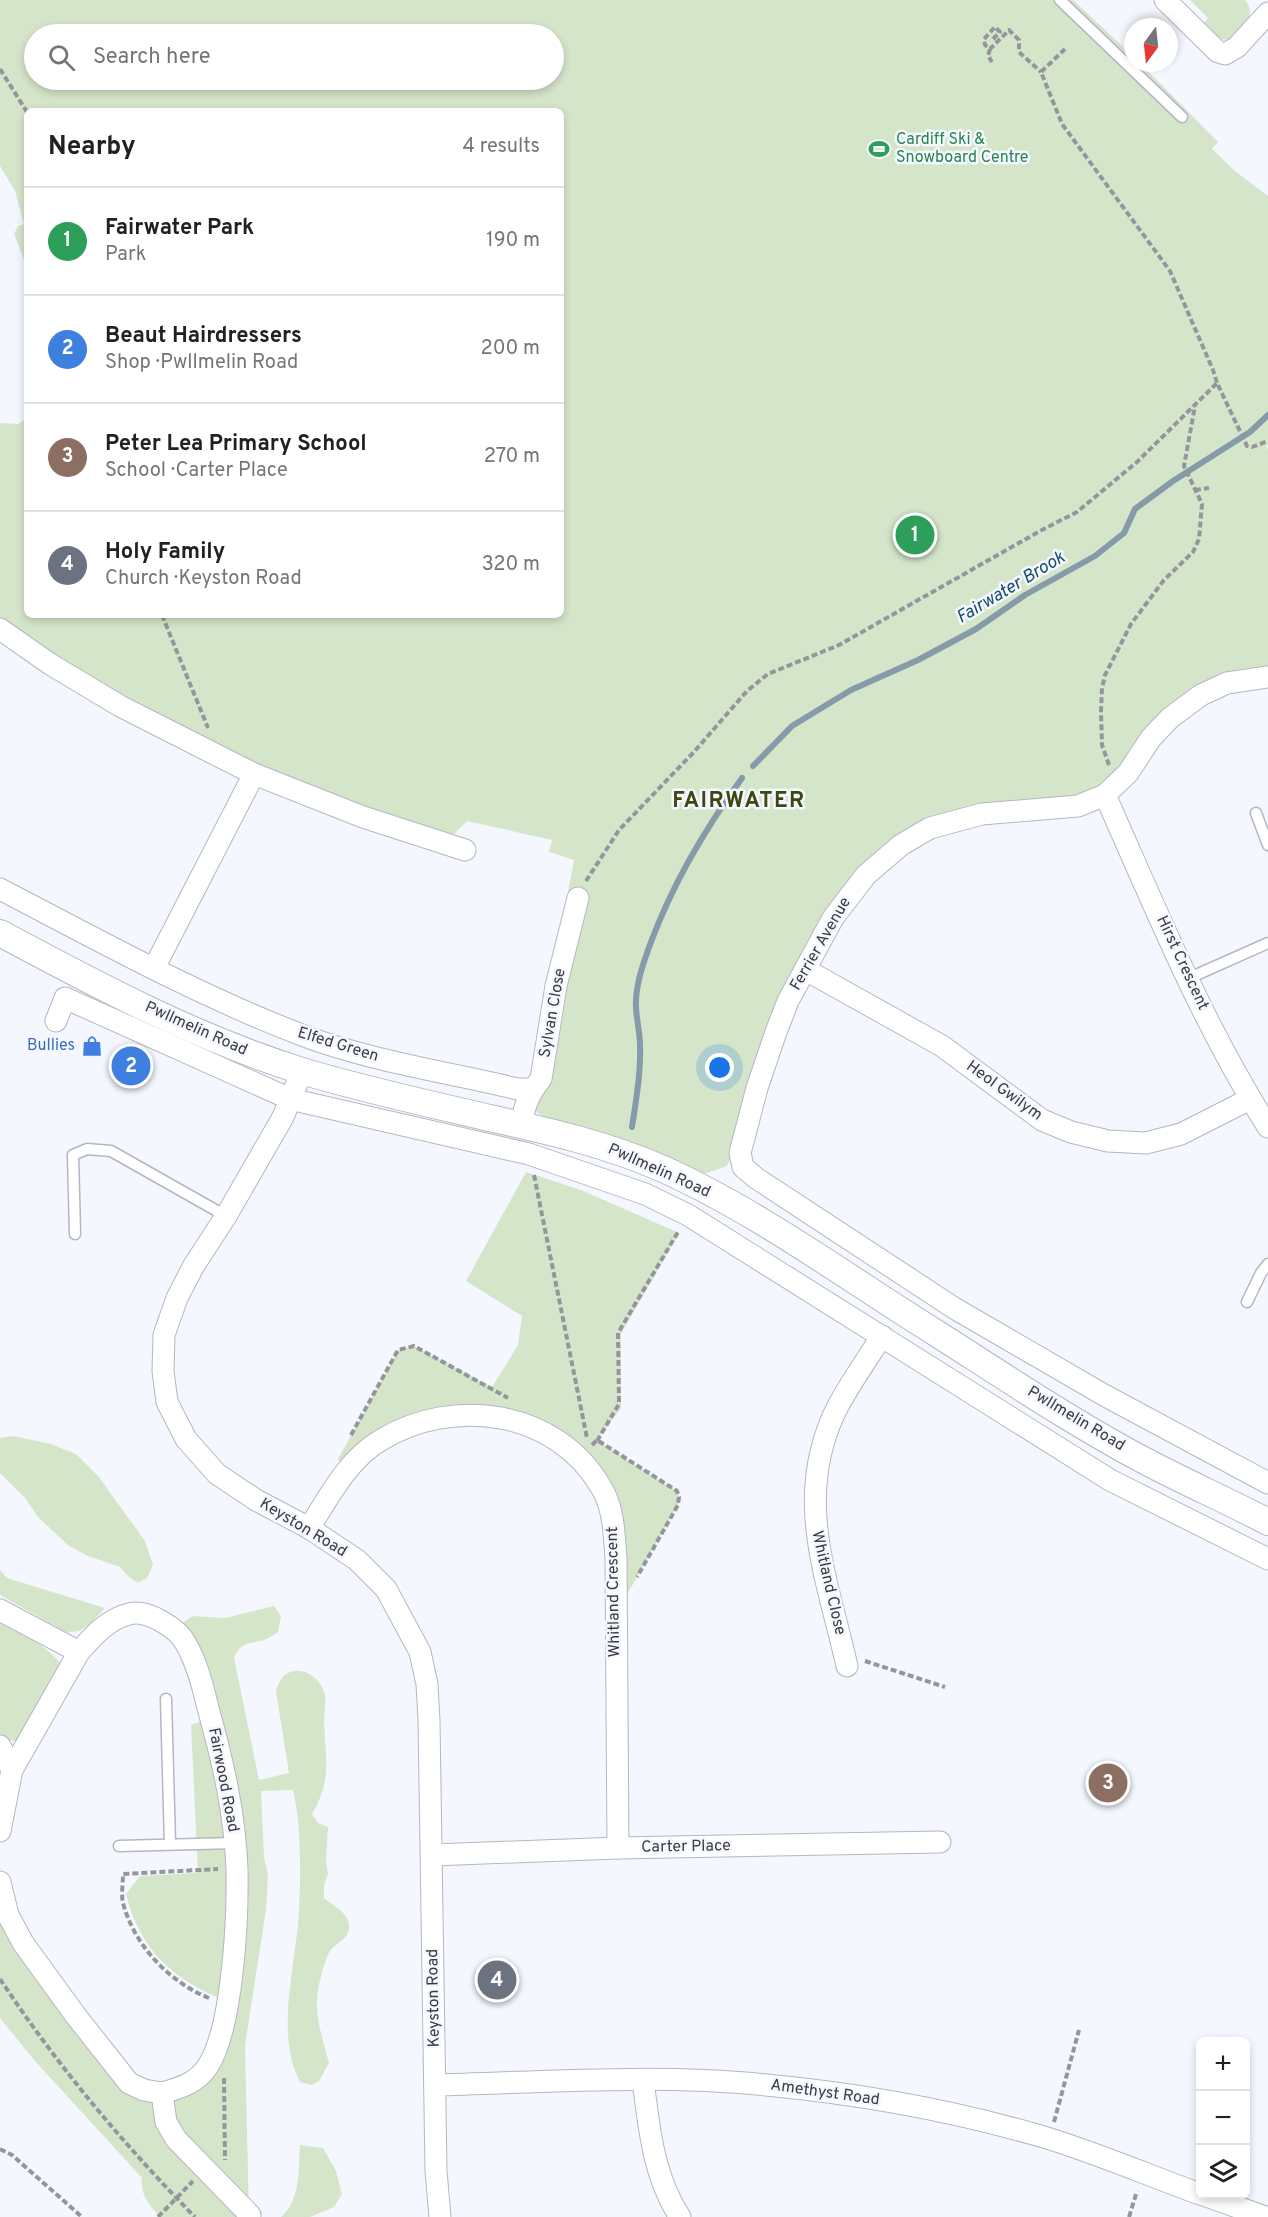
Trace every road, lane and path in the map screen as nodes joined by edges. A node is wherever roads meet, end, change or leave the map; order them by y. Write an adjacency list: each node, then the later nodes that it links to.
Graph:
1 (1060, 0): 12 (lane)
2 (1166, 0): 4 (street)
3 (1258, 0): 4 (street)
4 (1268, 11)
5 (993, 39): 6 (path)
6 (990, 49): 8 (path); 10 (path)
7 (1065, 49): 10 (path)
8 (992, 62)
9 (0, 69): 11 (path)
10 (1041, 72): 13 (path)
11 (24, 108)
12 (1182, 117)
13 (1217, 383): 14 (path); 15 (path)
14 (1195, 405): 17 (path); 28 (path)
15 (1268, 441)
16 (1209, 488): 17 (path)
17 (1195, 490): 23 (path)
18 (163, 618): 21 (path)
19 (0, 629): 21 (street)
20 (1268, 677): 23 (street, Ferrier Avenue)
21 (220, 757): 22 (street)
22 (254, 774): 26 (street); 31 (street)
23 (1111, 789): 32 (street, Ferrier Avenue); 33 (street, Hirst Crescent)
24 (1256, 813): 25 (lane)
25 (1268, 845)
26 (465, 850)
27 (0, 889): 31 (street, Elfed Green)
28 (578, 897): 36 (street, Sylvan Close)
29 (0, 933): 35 (street, Pwllmelin Road)
30 (1268, 943): 33 (lane)
31 (154, 968): 36 (street, Elfed Green)
32 (806, 970): 38 (street, Heol Gwilym); 42 (street, Ferrier Avenue)
33 (1187, 979): 38 (street, Hirst Crescent)
34 (56, 1021): 37 (street, Pwllmelin Road)
35 (302, 1071): 37 (street); 39 (street, Pwllmelin Road)
36 (533, 1089): 39 (street, Sylvan Close)
37 (290, 1099): 41 (street, Pwllmelin Road); 44 (street, Keyston Road)
38 (1250, 1099): 40 (street, Hirst Crescent)
39 (521, 1125): 45 (street, Pwllmelin Road)
40 (1268, 1128)
41 (529, 1154): 43 (street, Pwllmelin Road); 52 (path)
42 (794, 1203): 45 (street); 53 (street, Pwllmelin Road)
43 (688, 1215): 50 (street, Pwllmelin Road); 52 (path)
44 (226, 1216): 46 (lane); 55 (street, Keyston Road)
45 (775, 1231): 49 (street, Pwllmelin Road)
46 (75, 1234)
47 (1268, 1264): 48 (lane)
48 (1247, 1302)
49 (939, 1335): 51 (street); 54 (street, Pwllmelin Road)
50 (882, 1336): 51 (street, Pwllmelin Road); 59 (street, Whitland Close)
51 (922, 1362): 56 (street, Pwllmelin Road)
52 (584, 1462): 55 (street, Whitland Crescent); 69 (street, Whitland Crescent)
53 (1268, 1483)
54 (1268, 1521)
55 (309, 1528): 70 (street, Keyston Road)
56 (1268, 1559)
57 (0, 1610): 58 (street)
58 (79, 1652): 63 (street, Fairwood Road); 66 (street, Fairwood Road)
59 (846, 1660): 60 (path)
60 (945, 1687)
61 (166, 1699): 67 (lane)
62 (0, 1746): 63 (street)
63 (12, 1770): 64 (street, Fairwood Road)
64 (0, 1831)
65 (940, 1842): 69 (street, Carter Place)
66 (235, 1843): 67 (lane); 71 (street, Fairwood Road)
67 (170, 1844): 68 (lane)
68 (119, 1846)
69 (618, 1848): 70 (street, Carter Place)
70 (432, 1855): 78 (street, Keyston Road)
71 (237, 1868): 74 (street, Fairwood Road); 74 (path)
72 (0, 1882): 79 (street)
73 (0, 1979): 86 (path)
74 (226, 2005): 76 (street, Fairwood Road)
75 (1079, 2030): 80 (path)
76 (218, 2043): 79 (street, Fairwood Road); 84 (path)
77 (643, 2080): 78 (street, Amethyst Road); 80 (street, Amethyst Road); 93 (street)
78 (435, 2085): 92 (street, Keyston Road)
79 (162, 2093): 82 (street)
80 (1049, 2139): 83 (street, Amethyst Road)
81 (0, 2149): 89 (path)
82 (205, 2168): 84 (street); 86 (path)
83 (1143, 2173): 85 (street, Amethyst Road); 94 (path)
84 (226, 2191): 88 (street)
85 (1196, 2192)
86 (176, 2198): 90 (path); 91 (path)
87 (1215, 2199): 95 (street, Amethyst Road)
88 (250, 2215)
89 (82, 2217)
90 (158, 2217)
91 (195, 2217)
92 (440, 2217)
93 (680, 2217)
94 (1129, 2217)
95 (1265, 2217)

